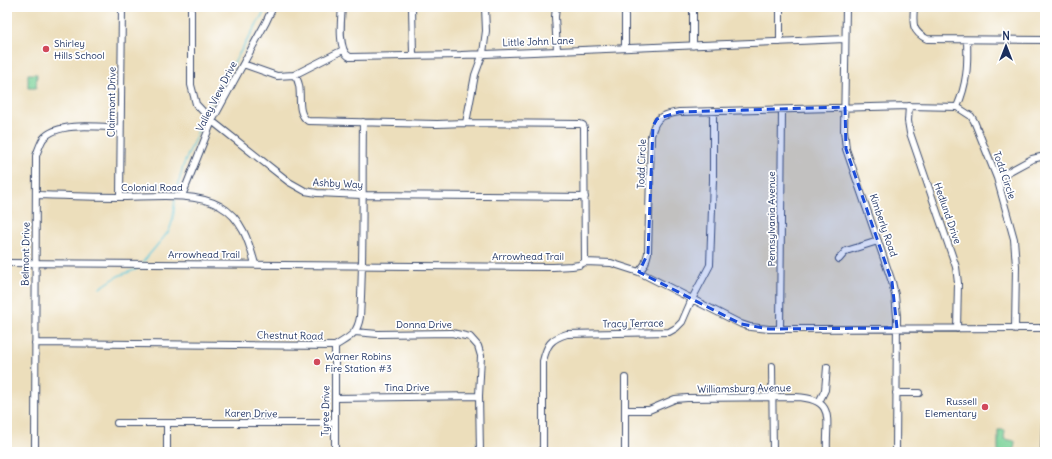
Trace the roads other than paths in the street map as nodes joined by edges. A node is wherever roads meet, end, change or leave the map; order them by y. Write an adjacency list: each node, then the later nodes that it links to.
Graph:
1 (122, 7): 33 (street, Clairmont Drive)
2 (191, 7): 30 (street, Ashby Way)
3 (273, 7): 23 (street, Valley View Drive)
4 (342, 7): 19 (street)
5 (412, 7): 22 (street)
6 (485, 7): 21 (street)
7 (556, 7): 20 (street)
8 (625, 7): 18 (street)
9 (693, 7): 17 (street)
10 (780, 7): 16 (street)
11 (846, 7): 13 (street, Kimberly Road)
12 (914, 7): 14 (street)
13 (845, 39): 16 (street, Little John Lane); 26 (street, Kimberly Road)
14 (967, 40): 15 (street); 27 (street)
15 (1045, 40)
16 (780, 42): 17 (street, Little John Lane)
17 (693, 46): 18 (street, Little John Lane)
18 (625, 47): 20 (street, Little John Lane)
19 (343, 50): 22 (street, Little John Lane); 24 (street)
20 (557, 50): 21 (street, Little John Lane)
21 (483, 53): 22 (street, Little John Lane); 32 (street)
22 (413, 55)
23 (243, 64): 24 (street); 30 (street, Valley View Drive)
24 (294, 75): 31 (street)
25 (909, 106): 26 (street, Todd Circle); 27 (street, Todd Circle); 53 (street, Hedlund Drive)
26 (845, 107): 28 (street, Todd Circle); 41 (street, Kimberly Road)
27 (957, 107): 35 (street, Todd Circle)
28 (782, 110): 29 (street, Todd Circle); 52 (street, Pennsylvania Avenue)
29 (713, 112): 48 (street, Todd Circle); 49 (street, Tracy Terrace)
30 (212, 121): 36 (street, Ashby Way); 38 (street, Valley View Drive)
31 (364, 122): 32 (street); 36 (street)
32 (466, 123): 40 (street)
33 (120, 128): 37 (street, Belmont Drive); 39 (street, Clairmont Drive)
34 (1045, 156): 35 (street)
35 (997, 178): 54 (street, Todd Circle)
36 (362, 194): 40 (street, Ashby Way); 47 (street)
37 (36, 195): 39 (street, Colonial Road); 45 (street, Belmont Drive)
38 (182, 196): 39 (street, Colonial Road); 46 (street, Colonial Road)
39 (120, 197)
40 (585, 197): 44 (street)
41 (878, 241): 42 (street); 50 (street, Kimberly Road)
42 (840, 259)
43 (7, 262): 45 (street, Arrowhead Trail)
44 (585, 262): 47 (street, Arrowhead Trail); 48 (street)
45 (35, 264): 46 (street, Arrowhead Trail); 56 (street, Belmont Drive)
46 (255, 264): 47 (street, Arrowhead Trail)
47 (363, 265): 55 (street)
48 (639, 272): 49 (street)
49 (692, 298): 52 (street); 77 (street, Tracy Terrace)
50 (897, 328): 52 (street); 53 (street); 61 (street, Kimberly Road)
51 (1045, 328): 54 (street)
52 (780, 329)
53 (957, 329): 54 (street)
54 (1015, 329)
55 (355, 332): 57 (street, Chestnut Road); 63 (street, Donna Drive)
56 (35, 343): 57 (street, Chestnut Road); 73 (street, Belmont Drive)
57 (335, 346): 64 (street, Tyree Drive)
58 (772, 366): 65 (street)
59 (827, 367): 66 (street)
60 (625, 378): 67 (street)
61 (896, 393): 62 (street); 82 (street, Kimberly Road)
62 (919, 393)
63 (480, 396): 64 (street, Tina Drive); 76 (street, Donna Drive)
64 (335, 398): 71 (street, Tyree Drive)
65 (773, 398): 66 (street, Williamsburg Avenue); 67 (street, Williamsburg Avenue); 79 (street)
66 (819, 402): 72 (street)
67 (625, 410): 78 (street)
68 (1044, 421): 83 (street)
69 (117, 422): 70 (street, Karen Drive)
70 (167, 423): 71 (street, Karen Drive); 74 (street)
71 (334, 423): 75 (street, Tyree Drive)
72 (827, 445): 80 (street); 81 (street)
73 (35, 452)
74 (167, 452)
75 (334, 452)
76 (480, 452)
77 (543, 452)
78 (625, 452)
79 (773, 452)
80 (820, 452)
81 (827, 452)
82 (896, 452)
83 (1044, 452)

